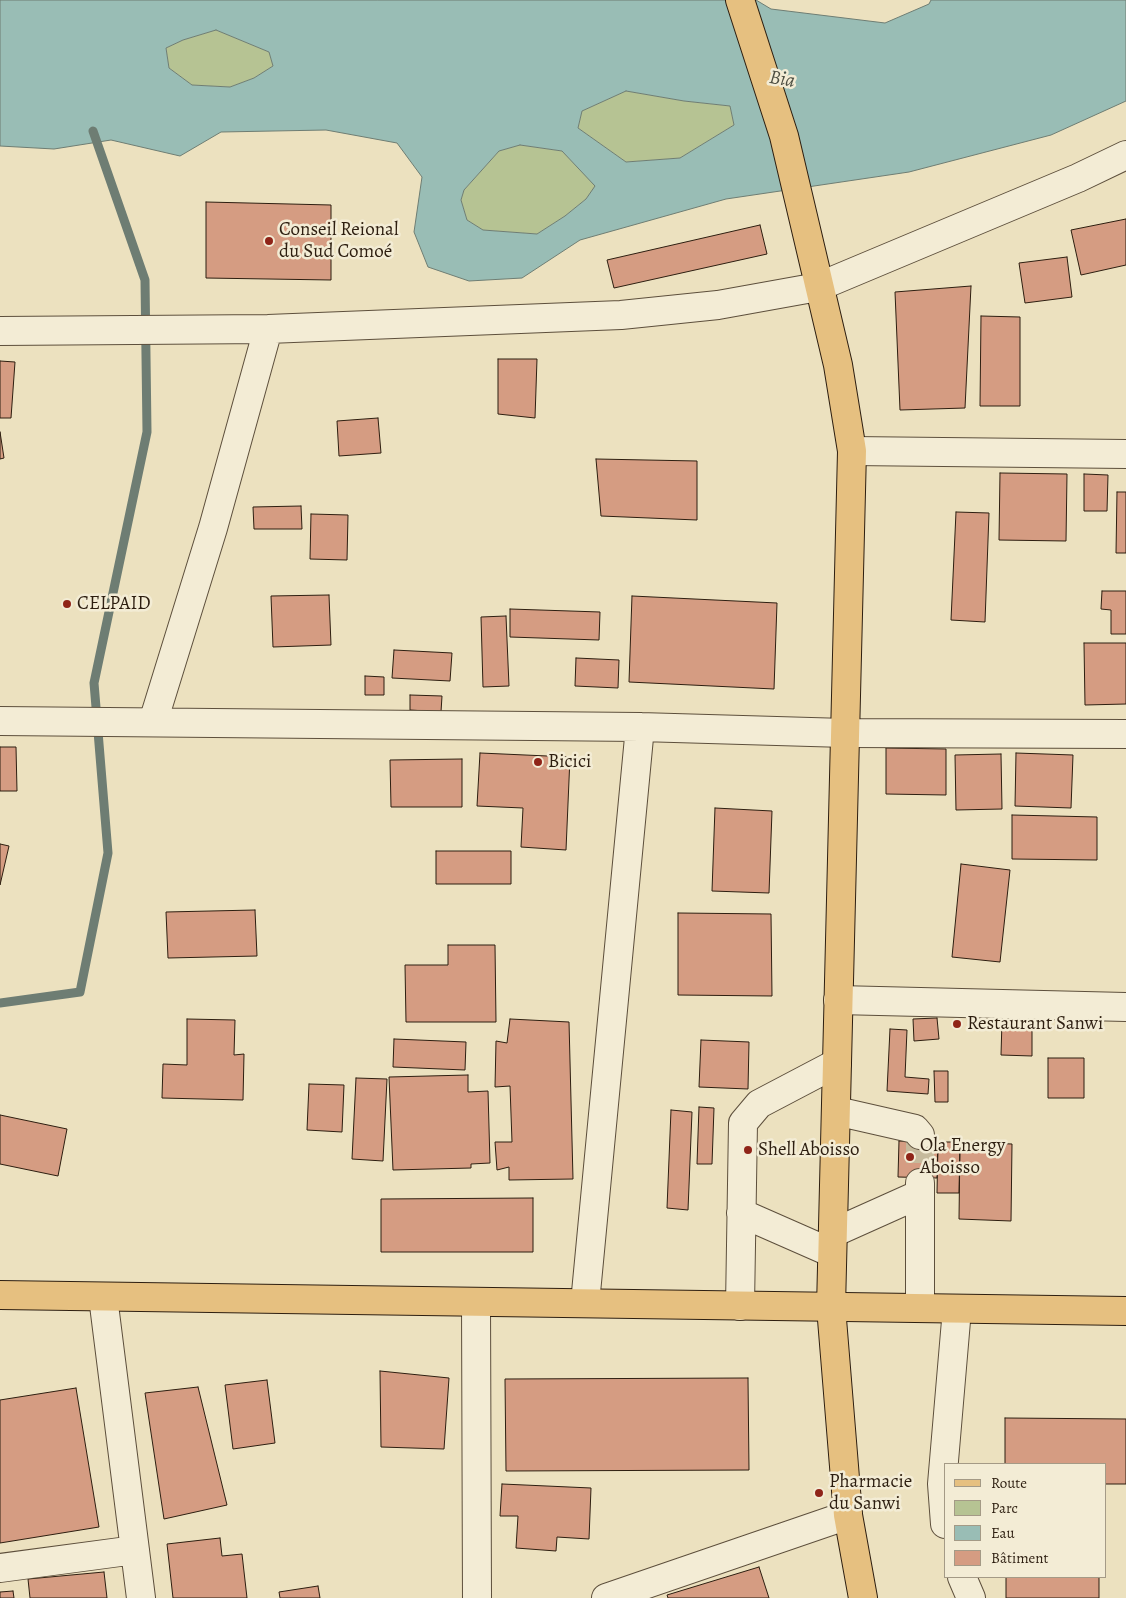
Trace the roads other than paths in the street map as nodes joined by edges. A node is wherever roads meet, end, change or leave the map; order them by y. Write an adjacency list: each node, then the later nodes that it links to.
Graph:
1 (740, 0): 3 (main road)
2 (1126, 155): 3 (street)
3 (818, 287): 4 (street); 6 (main road)
4 (268, 328): 5 (street); 9 (street)
5 (0, 331)
6 (852, 451): 7 (street); 11 (main road)
7 (1126, 454)
8 (0, 721): 9 (street)
9 (153, 722): 10 (street)
10 (640, 727): 11 (street); 23 (street)
11 (845, 733): 12 (street); 13 (main road)
12 (1126, 734)
13 (838, 1000): 14 (street); 15 (main road)
14 (1126, 1007)
15 (837, 1063): 16 (main road); 18 (street)
16 (836, 1111): 17 (street); 19 (main road)
17 (920, 1134)
18 (741, 1213): 19 (street); 24 (street)
19 (833, 1243): 25 (main road); 26 (street)
20 (0, 1295): 21 (main road)
21 (103, 1296): 22 (main road); 31 (street)
22 (476, 1302): 23 (main road); 35 (street)
23 (585, 1303): 24 (main road)
24 (740, 1306): 25 (main road)
25 (831, 1307): 26 (main road); 30 (main road)
26 (920, 1308): 27 (main road)
27 (957, 1309): 28 (main road); 29 (street)
28 (1126, 1311)
29 (944, 1511)
30 (848, 1515): 36 (street); 37 (main road)
31 (135, 1550): 32 (street); 34 (street)
32 (0, 1568)
33 (962, 1578): 38 (street)
34 (141, 1598)
35 (477, 1598)
36 (606, 1598)
37 (863, 1598)
38 (971, 1598)

